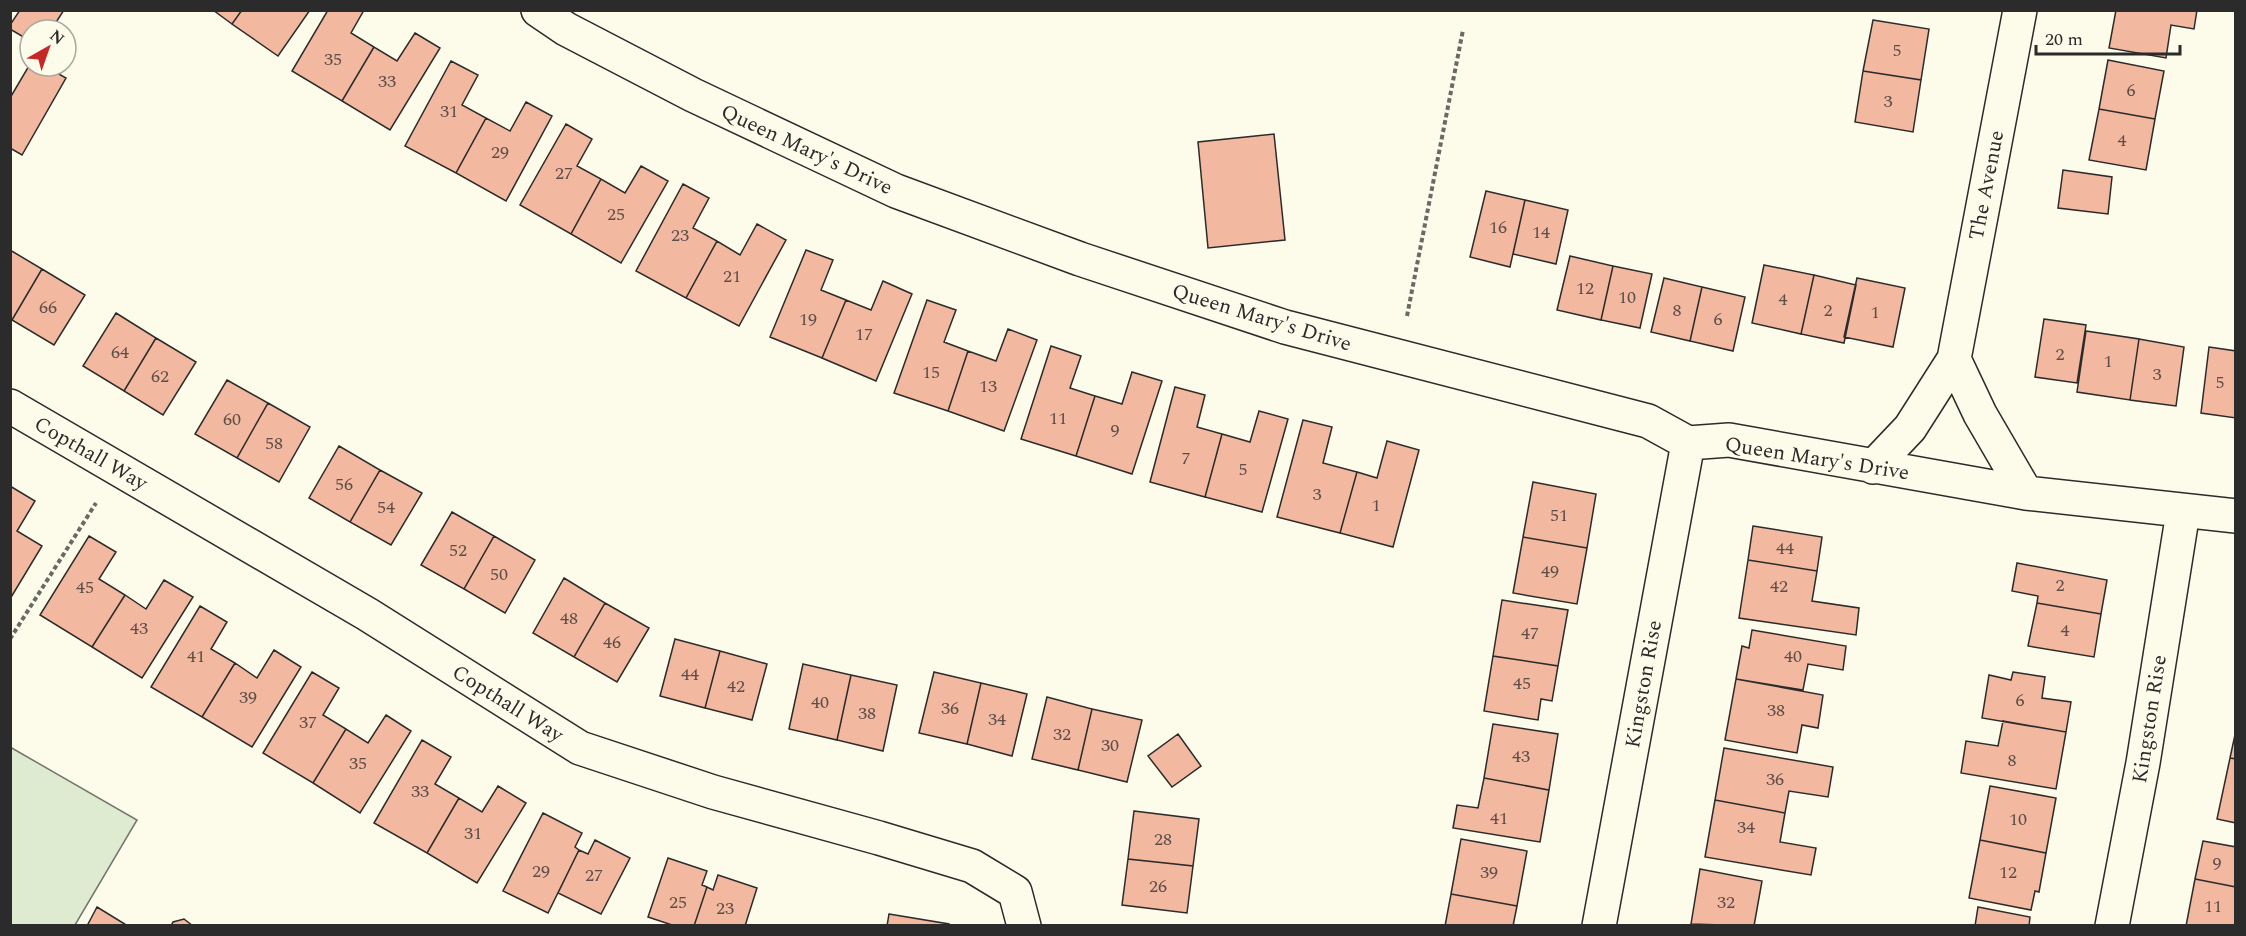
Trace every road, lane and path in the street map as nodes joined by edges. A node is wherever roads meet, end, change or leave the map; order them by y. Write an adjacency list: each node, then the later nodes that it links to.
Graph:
1 (538, 10): 7 (street, Queen Mary's Drive)
2 (2019, 10): 5 (street, The Avenue)
3 (1463, 30): 4 (path)
4 (1406, 323)
5 (1954, 359): 8 (street, The Avenue); 10 (street)
6 (10, 406): 9 (street, Copthall Way)
7 (1688, 443): 8 (street, Queen Mary's Drive); 15 (street, Kingston Rise)
8 (1874, 467): 10 (street, Queen Mary's Drive)
9 (117, 469): 13 (path); 14 (street, Copthall Way)
10 (2026, 494): 11 (street, Queen Mary's Drive)
11 (2183, 512): 12 (street, Queen Mary's Drive); 16 (street, Kingston Rise)
12 (2235, 516)
13 (10, 639)
14 (1024, 926)
15 (1599, 926)
16 (2112, 926)

